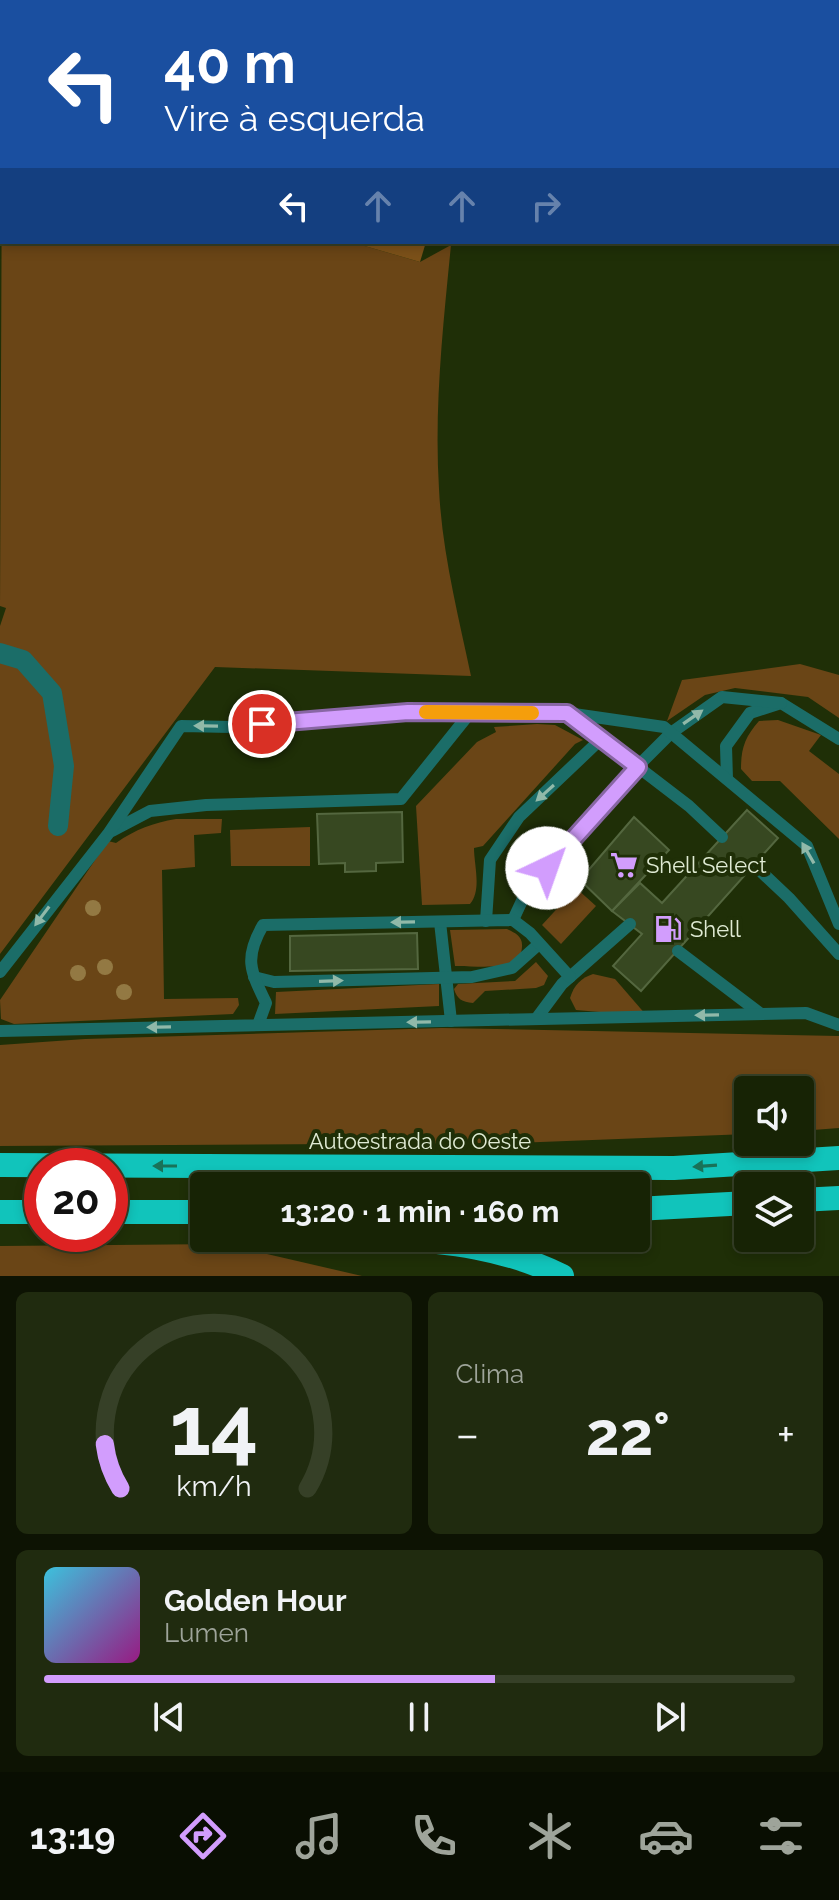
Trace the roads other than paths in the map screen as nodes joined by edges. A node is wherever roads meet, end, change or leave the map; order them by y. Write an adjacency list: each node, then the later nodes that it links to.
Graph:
1 (0, 653): 10 (street)
2 (781, 703): 5 (lane, one-way to 2); 7 (lane); 9 (lane)
3 (470, 713): 4 (lane); 11 (lane); 11 (lane, one-way to 11)
4 (567, 713): 5 (lane); 6 (lane)
5 (671, 733): 8 (lane); 9 (lane)
6 (601, 739): 8 (lane); 15 (lane, one-way to 15)
7 (839, 739)
8 (638, 767): 12 (lane); 14 (lane)
9 (727, 779): 16 (lane, one-way to 9)
10 (58, 826)
11 (108, 832): 22 (lane, one-way to 22)
12 (722, 837)
13 (754, 865): 21 (lane)
14 (513, 920): 15 (lane); 19 (lane)
15 (486, 921): 17 (lane)
16 (838, 921)
17 (440, 922): 23 (lane, one-way to 23); 25 (lane)
18 (630, 924): 24 (lane)
19 (539, 944): 24 (lane); 25 (lane)
20 (678, 951): 26 (lane)
21 (839, 954)
22 (0, 972)
23 (254, 977): 25 (lane, one-way to 25); 29 (lane)
24 (570, 977): 27 (lane)
25 (446, 978): 28 (lane)
26 (761, 1014): 27 (lane, one-way to 27); 30 (lane)
27 (536, 1019): 28 (lane)
28 (451, 1021): 29 (lane, one-way to 29)
29 (258, 1025): 31 (lane, one-way to 31)
30 (839, 1025)
31 (0, 1031)
32 (839, 1158): 33 (highway, Autoestrada do Oeste, one-way to 33)
33 (0, 1165)
34 (839, 1198): 35 (highway)
35 (814, 1199)
36 (734, 1204): 37 (highway)
37 (650, 1208)
38 (0, 1212): 39 (highway)
39 (24, 1212)
40 (128, 1212): 42 (highway)
41 (190, 1212): 42 (highway)
42 (163, 1213): 43 (highway)
43 (190, 1220)
44 (496, 1252): 45 (highway)
45 (562, 1276)

